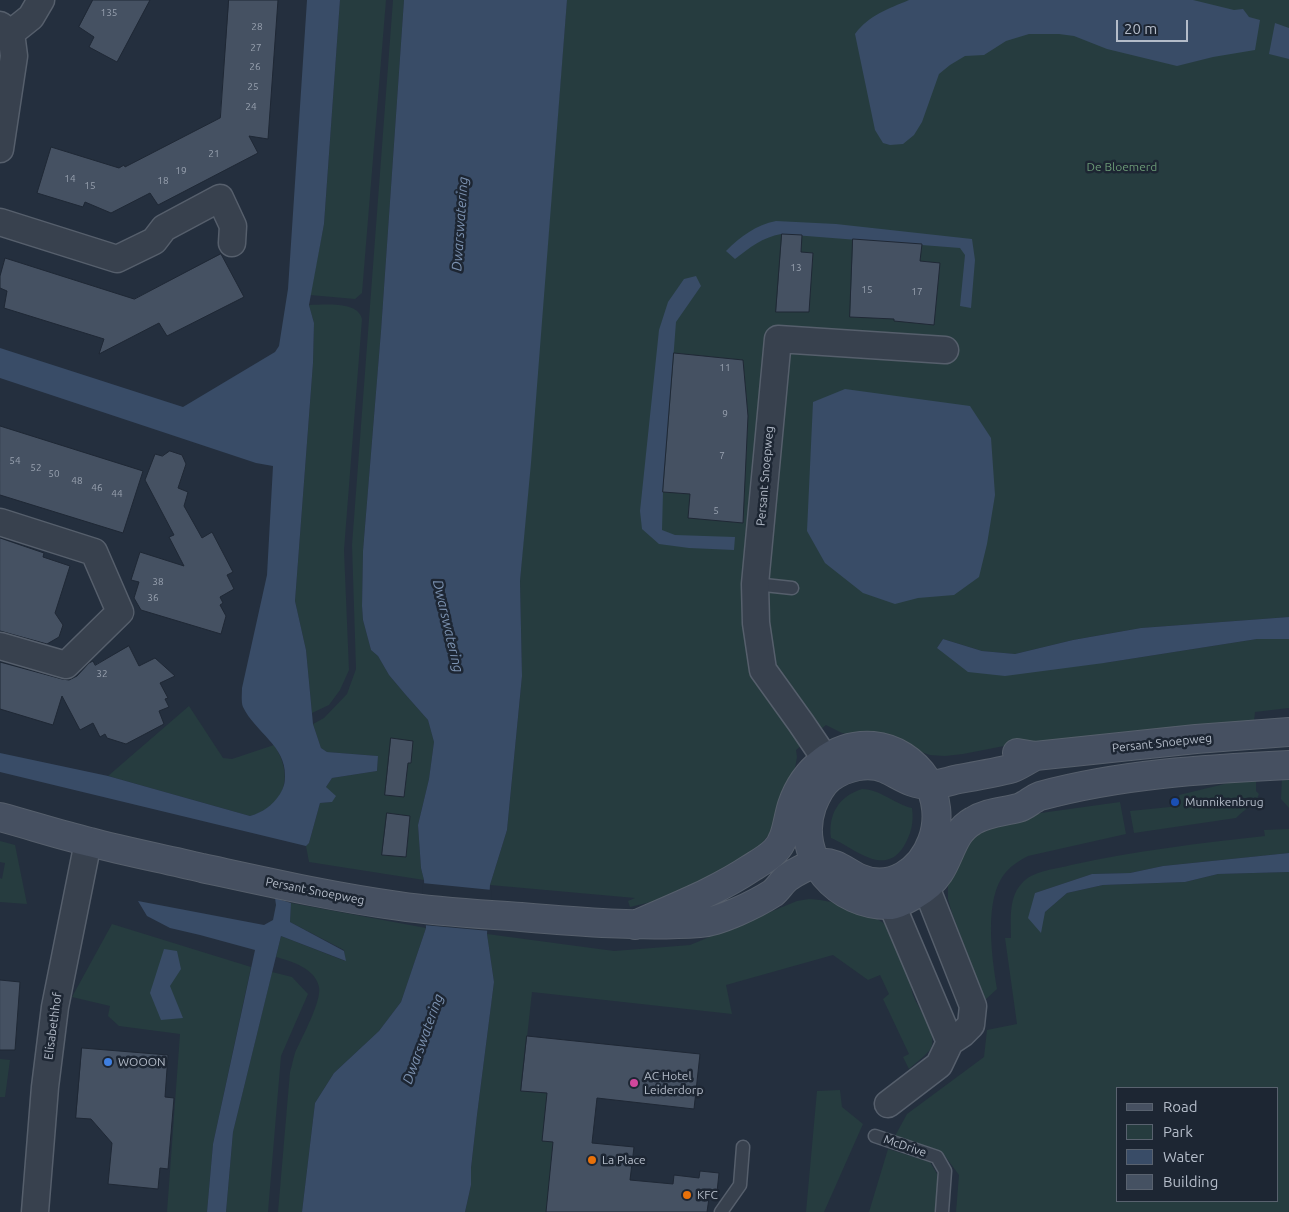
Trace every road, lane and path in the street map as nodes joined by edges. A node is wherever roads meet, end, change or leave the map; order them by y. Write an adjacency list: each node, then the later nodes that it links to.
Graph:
1 (40, 0): 2 (street)
2 (5, 29): 3 (street)
3 (0, 148)
4 (0, 222): 5 (street)
5 (232, 243)
6 (945, 350): 8 (street, Persant Snoepweg)
7 (0, 522): 10 (street)
8 (755, 584): 9 (lane); 13 (street, Persant Snoepweg)
9 (792, 588)
10 (0, 646)
11 (1289, 732): 14 (main road, Persant Snoepweg)
12 (1289, 765): 15 (main road)
13 (826, 769): 14 (main road); 19 (main road); 22 (main road, Persant Snoepweg)
14 (924, 777): 17 (main road)
15 (1038, 797): 17 (main road); 20 (main road)
16 (0, 817): 18 (main road, Persant Snoepweg)
17 (937, 821): 20 (main road)
18 (88, 842): 22 (main road, Persant Snoepweg); 27 (street, Elisabethhof)
19 (822, 871): 20 (main road); 21 (main road); 22 (main road, Persant Snoepweg)
20 (922, 877): 21 (main road); 23 (street)
21 (892, 905): 23 (street)
22 (636, 924)
23 (950, 1042): 24 (street)
24 (888, 1104)
25 (875, 1136): 29 (lane, McDrive)
26 (743, 1146): 28 (lane)
27 (35, 1212)
28 (721, 1212)
29 (942, 1212)

